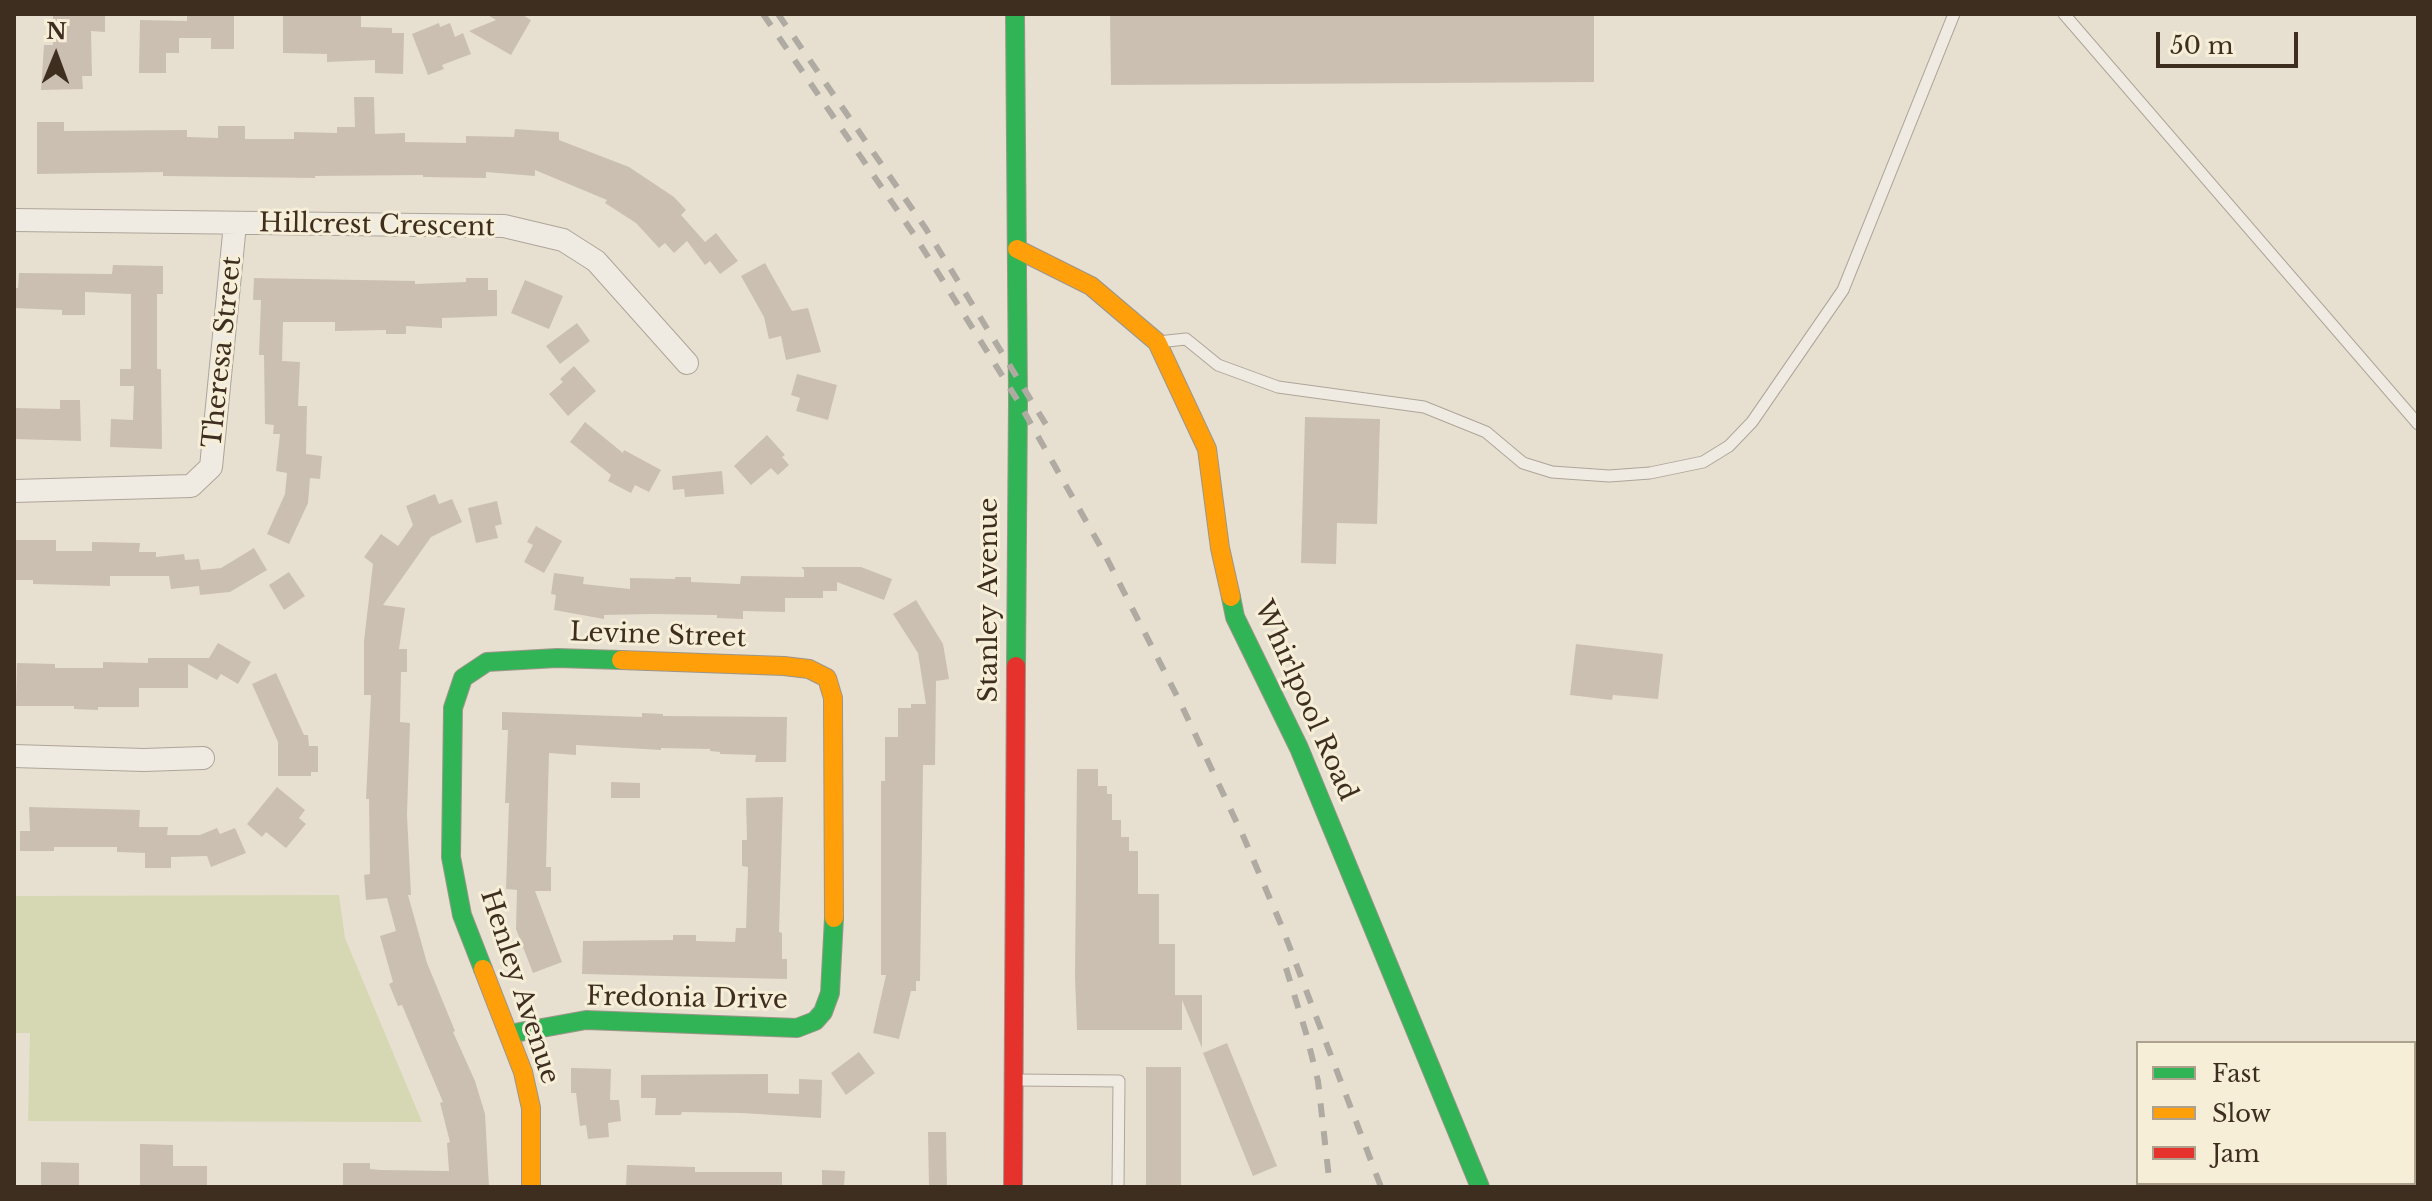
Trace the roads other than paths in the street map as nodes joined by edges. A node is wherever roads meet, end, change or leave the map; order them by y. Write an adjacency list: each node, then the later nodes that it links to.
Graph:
1 (1015, 14): 6 (street, Stanley Avenue)
2 (1954, 14): 7 (lane)
3 (2064, 14): 9 (lane)
4 (14, 220): 5 (street, Hillcrest Crescent)
5 (235, 224): 8 (street, Hillcrest Crescent); 10 (street, Theresa Street)
6 (1017, 249): 7 (street, Whirlpool Road); 16 (street, Stanley Avenue)
7 (1157, 342): 20 (street, Whirlpool Road)
8 (687, 363)
9 (2418, 424)
10 (14, 491)
11 (453, 708): 12 (street, Levine Street); 15 (street, Henley Avenue)
12 (833, 736): 15 (street, Fredonia Drive)
13 (14, 756): 14 (street)
14 (203, 758)
15 (509, 1034): 17 (street, Henley Avenue)
16 (1012, 1080): 18 (street, Stanley Avenue); 19 (lane)
17 (531, 1187)
18 (1013, 1187)
19 (1118, 1187)
20 (1480, 1187)

